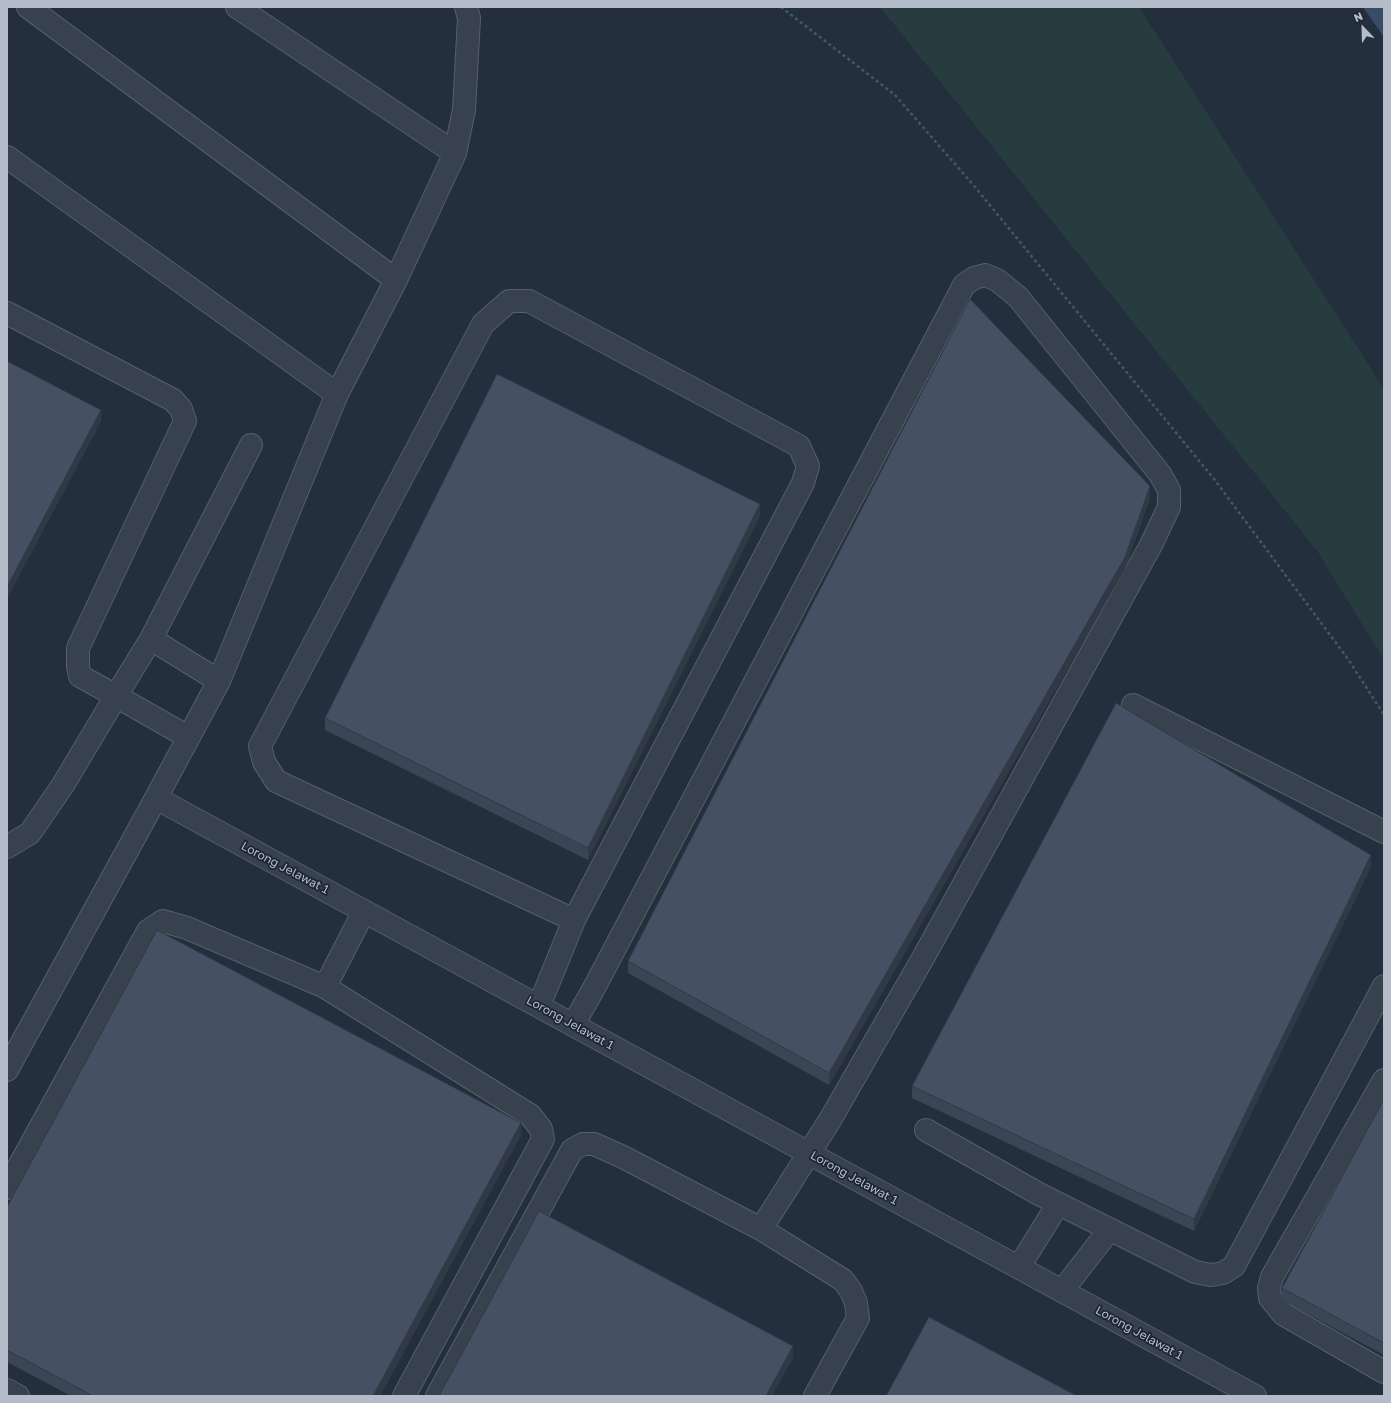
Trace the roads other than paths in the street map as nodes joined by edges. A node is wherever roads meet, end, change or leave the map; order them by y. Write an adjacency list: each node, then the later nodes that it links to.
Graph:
1 (28, 7): 6 (street)
2 (237, 7): 4 (street)
3 (466, 7): 4 (street)
4 (455, 153): 6 (street)
5 (7, 157): 8 (street)
6 (396, 280): 8 (street)
7 (7, 313): 12 (street)
8 (337, 394): 11 (street)
9 (251, 445): 10 (street)
10 (151, 639): 11 (street); 12 (street)
11 (219, 681): 14 (street)
12 (116, 696): 14 (street); 17 (street)
13 (1133, 705): 16 (street)
14 (188, 737): 15 (street)
15 (156, 798): 18 (street, Lorong Jelawat 1); 24 (street)
16 (1384, 832)
17 (7, 847)
18 (364, 911): 21 (street); 22 (street, Lorong Jelawat 1)
19 (574, 920): 19 (street); 22 (street)
20 (1384, 986): 31 (street)
21 (325, 987): 28 (street); 37 (street)
22 (539, 1006): 23 (street, Lorong Jelawat 1)
23 (573, 1025): 27 (street, Lorong Jelawat 1); 27 (street)
24 (7, 1070)
25 (1384, 1080): 34 (street)
26 (926, 1130): 29 (street)
27 (809, 1153): 30 (street); 32 (street, Lorong Jelawat 1)
28 (7, 1188)
29 (1058, 1204): 31 (street); 32 (street)
30 (762, 1229): 38 (street); 39 (street)
31 (1110, 1229): 33 (street)
32 (1019, 1267): 33 (street, Lorong Jelawat 1)
33 (1062, 1291): 40 (street, Lorong Jelawat 1)
34 (1384, 1372)
35 (7, 1390): 36 (street)
36 (18, 1396)
37 (404, 1396)
38 (437, 1396)
39 (816, 1396)
40 (1255, 1396)

